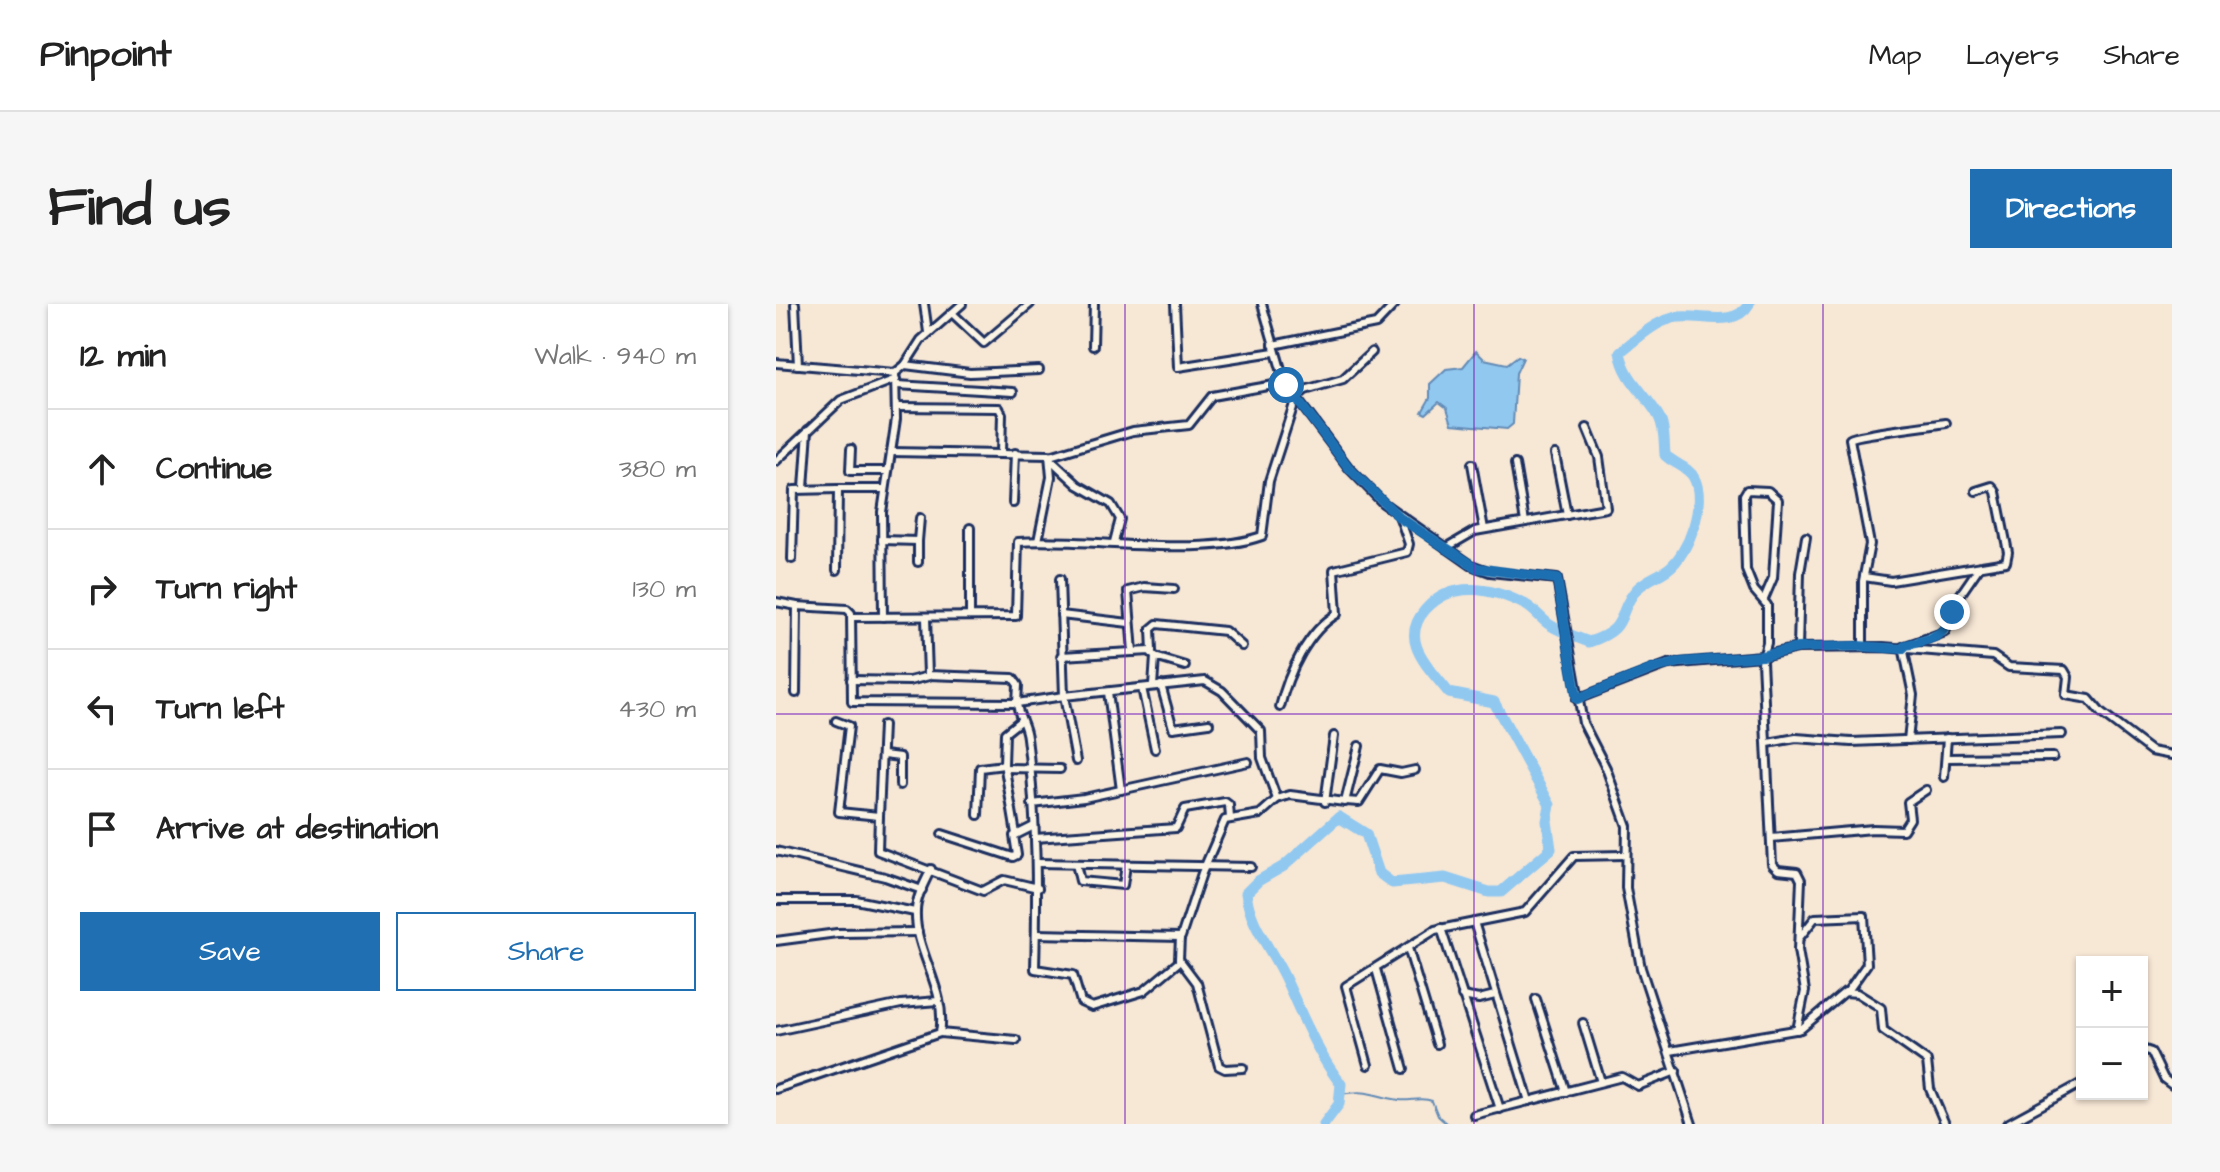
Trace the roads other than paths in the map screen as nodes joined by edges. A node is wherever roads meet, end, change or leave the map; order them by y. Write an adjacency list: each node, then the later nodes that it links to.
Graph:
1 (795, 304): 15 (street)
2 (924, 304): 10 (street)
3 (962, 304): 9 (street)
4 (1030, 304): 9 (street)
5 (1094, 304): 11 (street)
6 (1175, 304): 12 (street)
7 (1262, 304): 12 (street)
8 (1395, 304): 12 (street)
9 (952, 313): 10 (street)
10 (928, 332): 16 (street)
11 (1093, 346)
12 (1273, 349): 19 (street)
13 (1372, 352): 21 (street)
14 (776, 363): 15 (street)
15 (798, 365): 18 (street)
16 (905, 365): 17 (street); 18 (street)
17 (1039, 370)
18 (896, 379): 20 (street); 22 (street); 25 (street)
19 (1285, 383): 21 (street); 31 (street)
20 (1013, 392)
21 (1296, 398): 43 (street); 51 (street)
22 (897, 407): 27 (street); 28 (street)
23 (1946, 423): 57 (street)
24 (1587, 428): 41 (street)
25 (808, 430): 32 (street); 36 (street)
26 (851, 449): 35 (street)
27 (892, 452): 28 (street); 35 (street)
28 (1001, 453): 29 (street)
29 (1015, 453): 31 (street); 40 (street)
30 (1555, 454): 41 (street)
31 (1050, 458): 50 (street); 51 (street)
32 (776, 461)
33 (1472, 464): 46 (street)
34 (1515, 464): 44 (street)
35 (887, 471): 38 (street)
36 (804, 488): 37 (street); 53 (street)
37 (838, 489): 38 (street); 56 (street)
38 (883, 489): 48 (street)
39 (1976, 491): 55 (street)
40 (1013, 503)
41 (1567, 515): 44 (street)
42 (920, 518): 49 (street)
43 (1400, 518): 52 (street); 87 (street)
44 (1525, 522): 46 (street)
45 (970, 528): 64 (street)
46 (1484, 529): 52 (street)
47 (1806, 537): 71 (street)
48 (882, 540): 49 (street); 66 (street)
49 (918, 541): 54 (street)
50 (1038, 541): 51 (street); 64 (street)
51 (1114, 542)
52 (1446, 548): 85 (street)
53 (792, 559)
54 (918, 562)
55 (1978, 569): 57 (street); 72 (street)
56 (837, 570)
57 (1864, 577): 70 (street)
58 (1060, 579): 63 (street)
59 (1174, 589): 68 (street)
60 (1764, 599): 60 (street); 76 (street)
61 (776, 602): 62 (street)
62 (797, 606): 65 (street); 83 (street)
63 (1061, 615): 68 (street); 75 (street)
64 (970, 616): 67 (street)
65 (852, 617): 66 (street); 79 (street)
66 (883, 617): 67 (street)
67 (926, 618): 78 (street)
68 (1129, 623): 73 (street)
69 (1242, 646): 74 (street)
70 (1863, 646): 71 (street); 72 (street)
71 (1798, 648): 76 (street)
72 (1902, 649): 95 (street); 100 (street)
73 (1133, 652): 74 (street); 75 (street)
74 (1153, 654): 77 (street); 80 (street)
75 (1061, 656): 84 (street)
76 (1762, 656): 85 (street); 96 (street)
77 (1185, 666)
78 (929, 676): 79 (street); 86 (street)
79 (851, 680): 86 (street)
80 (1157, 686): 81 (street); 90 (street); 113 (street)
81 (1142, 688): 82 (street); 98 (street)
82 (1108, 692): 84 (street); 111 (street)
83 (796, 693)
84 (1064, 696): 86 (street); 103 (street)
85 (1577, 699): 126 (street)
86 (1017, 703): 89 (street)
87 (1280, 707)
88 (836, 721): 118 (street)
89 (1020, 721): 105 (street); 108 (street)
90 (1209, 723)
91 (883, 725): 99 (street)
92 (2062, 734): 94 (street)
93 (1334, 736): 115 (street)
94 (1947, 738): 95 (street); 102 (street)
95 (1908, 740): 96 (street)
96 (1768, 743): 124 (street)
97 (1359, 746): 114 (street)
98 (1155, 749)
99 (883, 755): 110 (street); 118 (street)
100 (2172, 755)
101 (2053, 757): 102 (street)
102 (1946, 758): 109 (street)
103 (1076, 761)
104 (1248, 762): 111 (street)
105 (1003, 767): 108 (street); 117 (street); 122 (street)
106 (1060, 769): 108 (street)
107 (1415, 770): 114 (street)
108 (1029, 771): 116 (street)
109 (1944, 777)
110 (900, 785)
111 (1121, 790): 116 (street)
112 (1926, 790): 124 (street)
113 (1277, 799): 115 (street); 119 (street)
114 (1346, 801): 115 (street)
115 (1325, 802)
116 (1032, 804): 120 (street)
117 (978, 815)
118 (879, 816): 132 (street)
119 (1230, 818): 123 (street); 129 (street)
120 (1034, 826): 122 (street); 123 (street)
121 (942, 834): 122 (street)
122 (1016, 834)
123 (1035, 838): 127 (street)
124 (1771, 838): 142 (street)
125 (776, 851): 134 (street)
126 (1624, 855): 137 (street); 158 (street)
127 (1037, 863): 128 (street); 133 (street)
128 (1076, 864): 130 (street); 130 (street)
129 (1205, 864): 130 (street); 131 (street); 141 (street)
130 (1126, 865)
131 (1251, 867)
132 (931, 869): 133 (street); 134 (street)
133 (1038, 888): 140 (street)
134 (922, 890): 136 (street)
135 (776, 900): 136 (street)
136 (915, 912): 139 (street)
137 (1474, 922): 138 (street); 148 (street)
138 (1441, 928): 144 (street); 149 (street)
139 (918, 932): 143 (street); 151 (street)
140 (1036, 934): 141 (street); 145 (street)
141 (1180, 937): 145 (street)
142 (1799, 940): 147 (street); 153 (street)
143 (776, 941)
144 (1408, 948): 146 (street); 157 (street)
145 (1180, 961): 161 (street)
146 (1376, 969): 160 (street); 162 (street)
147 (1848, 991): 153 (street); 174 (street)
148 (1495, 995): 149 (street); 169 (street)
149 (1462, 996): 170 (street)
150 (1536, 999): 168 (street)
151 (938, 1001): 154 (street); 155 (street)
152 (1583, 1023): 164 (street)
153 (1797, 1030): 158 (street)
154 (776, 1031)
155 (940, 1033): 156 (street); 167 (street)
156 (1016, 1040)
157 (1437, 1044)
158 (1670, 1051): 163 (street)
159 (2148, 1051): 165 (street)
160 (1368, 1065)
161 (1243, 1068)
162 (1404, 1069)
163 (1676, 1071): 164 (street); 172 (street)
164 (1601, 1082): 168 (street)
165 (2172, 1085)
166 (2076, 1086): 175 (street)
167 (776, 1089)
168 (1566, 1092): 169 (street)
169 (1529, 1101): 170 (street)
170 (1500, 1109): 171 (street)
171 (1474, 1115)
172 (1692, 1122): 173 (street)
173 (1681, 1124)
174 (1945, 1124)
175 (2007, 1124)

